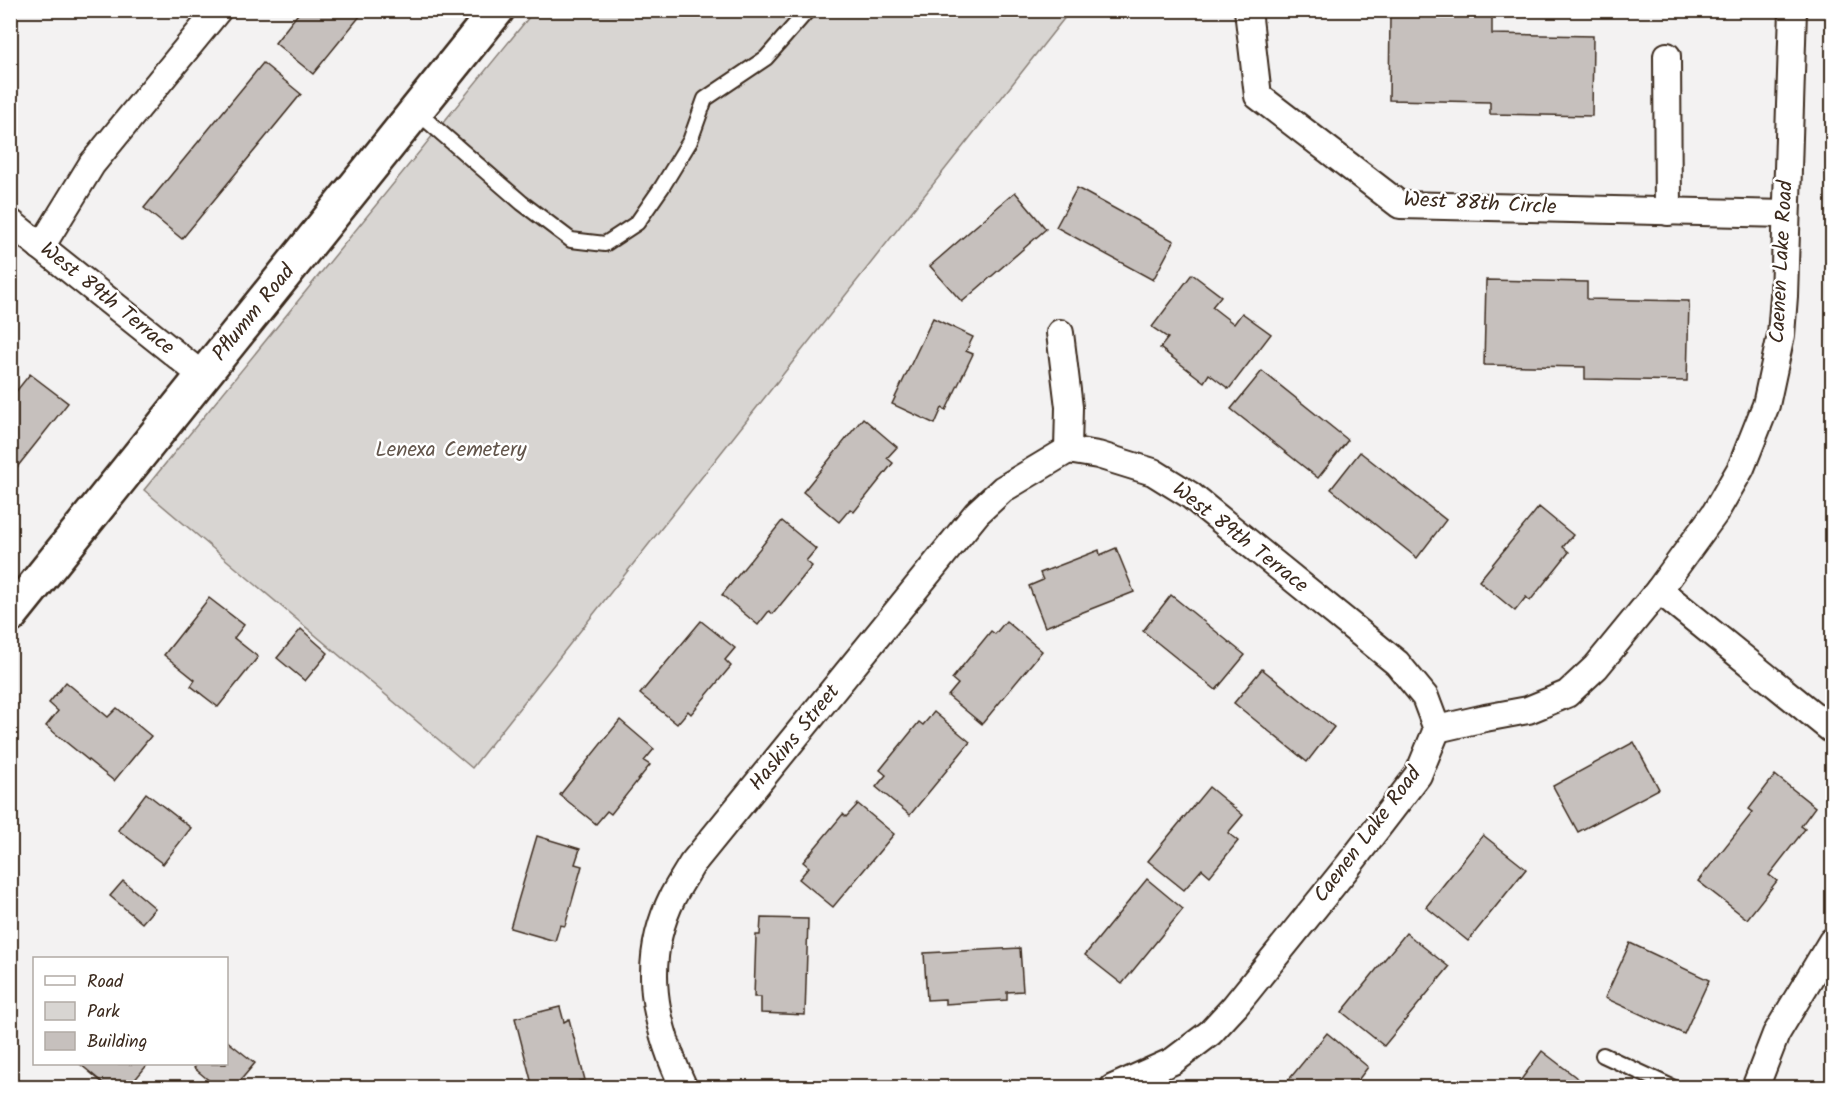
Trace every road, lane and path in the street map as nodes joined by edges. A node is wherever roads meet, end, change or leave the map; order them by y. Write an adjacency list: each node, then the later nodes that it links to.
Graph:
1 (218, 10): 11 (street)
2 (497, 10): 7 (main road, Pflumm Road)
3 (808, 10): 7 (lane)
4 (1248, 10): 8 (street, West 88th Circle)
5 (1792, 10): 9 (street, Caenen Lake Road)
6 (1667, 56): 8 (street)
7 (416, 111): 13 (main road, Pflumm Road)
8 (1668, 212): 9 (street, West 88th Circle)
9 (1786, 214): 15 (street, Caenen Lake Road)
10 (10, 222): 11 (street, West 89th Terrace)
11 (41, 247): 13 (street, West 89th Terrace)
12 (1059, 333): 14 (street)
13 (203, 376): 16 (main road, Pflumm Road)
14 (1068, 450): 17 (street, West 89th Terrace); 21 (street, Haskins Street)
15 (1659, 590): 17 (street, Caenen Lake Road); 18 (street)
16 (10, 616)
17 (1437, 729): 22 (street, Caenen Lake Road)
18 (1833, 730)
19 (1833, 941): 24 (street)
20 (1603, 1055): 23 (lane)
21 (684, 1088)
22 (1113, 1088)
23 (1674, 1088)
24 (1755, 1088)

